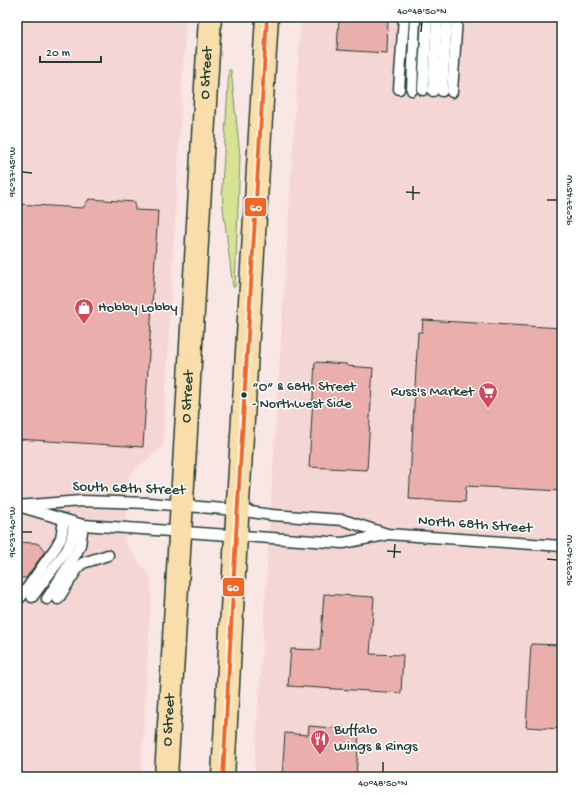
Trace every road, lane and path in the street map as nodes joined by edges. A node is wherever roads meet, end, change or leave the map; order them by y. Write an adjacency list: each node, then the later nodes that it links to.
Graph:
1 (210, 17): 13 (main road, O Street)
2 (267, 17): 15 (main road)
3 (404, 17): 9 (lane)
4 (415, 17): 10 (lane)
5 (427, 17): 11 (lane)
6 (437, 17): 11 (lane)
7 (447, 17): 11 (lane)
8 (457, 17): 12 (lane)
9 (399, 89)
10 (412, 90)
11 (432, 91)
12 (452, 92)
13 (182, 505): 14 (lane, South 68th Street); 15 (lane, South 68th Street); 18 (main road, O Street)
14 (18, 506): 16 (lane, South 68th Street)
15 (237, 510): 19 (lane, North 68th Street); 20 (main road)
16 (64, 520): 17 (lane, South 68th Street); 23 (lane)
17 (79, 524): 18 (lane, South 68th Street); 24 (lane); 25 (lane)
18 (180, 532): 20 (lane, North 68th Street); 27 (main road, O Street)
19 (387, 534): 20 (lane, North 68th Street); 21 (lane, North 68th Street)
20 (236, 536): 28 (main road)
21 (562, 546)
22 (108, 555): 26 (lane)
23 (21, 597)
24 (32, 598)
25 (47, 598)
26 (58, 599)
27 (166, 777)
28 (223, 777)

